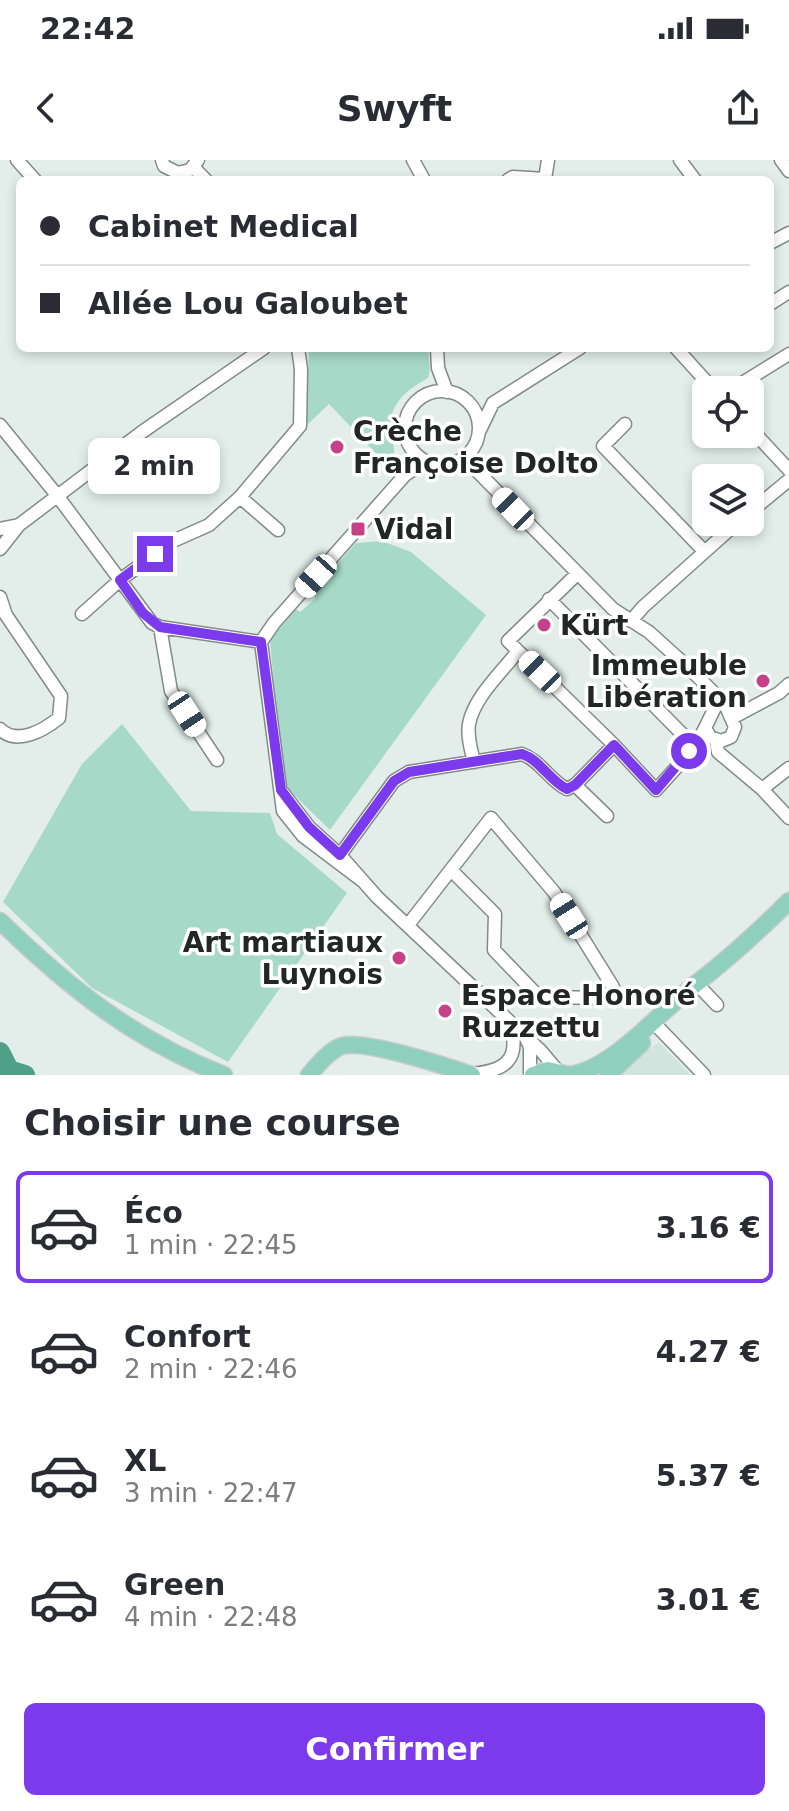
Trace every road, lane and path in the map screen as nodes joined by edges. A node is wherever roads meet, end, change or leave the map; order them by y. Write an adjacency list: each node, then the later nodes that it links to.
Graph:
1 (17, 160): 6 (street)
2 (162, 160): 4 (street)
3 (781, 160): 5 (street)
4 (196, 164)
5 (789, 171)
6 (31, 176)
7 (258, 352): 32 (street)
8 (299, 352): 33 (street)
9 (437, 352): 13 (street)
10 (574, 352): 18 (street)
11 (680, 352): 14 (street)
12 (789, 354): 15 (street)
13 (438, 368): 16 (street); 17 (street)
14 (701, 376)
15 (754, 376)
16 (447, 392): 17 (street); 19 (street)
17 (428, 394): 23 (street)
18 (493, 403): 19 (street); 22 (street)
19 (469, 404): 22 (street)
20 (625, 424): 40 (street)
21 (0, 425): 32 (street)
22 (479, 432): 25 (street)
23 (407, 442): 26 (street); 30 (street)
24 (764, 443): 28 (street)
25 (469, 453): 27 (street); 29 (street)
26 (425, 462): 27 (street); 30 (street)
27 (449, 465): 29 (street)
28 (789, 470)
29 (478, 472): 41 (street)
30 (405, 475): 49 (street)
31 (789, 480): 34 (street)
32 (56, 494): 35 (street); 42 (street)
33 (240, 497): 37 (street); 42 (street)
34 (764, 501)
35 (19, 525): 36 (street); 39 (street)
36 (0, 529)
37 (278, 530)
38 (722, 536): 40 (street)
39 (0, 549)
40 (704, 551): 47 (street)
41 (577, 574): 44 (street); 47 (street)
42 (120, 580): 45 (street); 48 (street)
43 (0, 597): 46 (street)
44 (549, 599): 50 (street); 60 (street)
45 (82, 614)
46 (3, 618): 57 (street)
47 (631, 621): 52 (street)
48 (160, 627): 49 (street); 61 (street)
49 (261, 642): 65 (street)
50 (518, 651): 59 (street); 62 (street)
51 (784, 688): 53 (street); 55 (street)
52 (719, 699): 54 (street); 55 (street)
53 (789, 705)
54 (713, 714): 55 (street); 56 (street)
55 (734, 718): 58 (street)
56 (705, 728): 58 (street); 60 (street)
57 (0, 729)
58 (719, 740): 60 (street); 66 (street)
59 (614, 745): 60 (street); 64 (street)
60 (695, 747)
61 (217, 760)
62 (474, 762): 64 (street); 70 (street)
63 (789, 768): 66 (street)
64 (575, 785): 67 (street)
65 (281, 790): 70 (street); 72 (street)
66 (765, 793): 68 (street); 69 (street)
67 (607, 816)
68 (789, 818)
69 (789, 829)
70 (340, 855): 72 (street)
71 (451, 870): 71 (street); 75 (street)
72 (364, 882): 75 (street)
73 (789, 901): 77 (main road)
74 (0, 921): 86 (main road)
75 (408, 925): 79 (street)
76 (0, 930): 85 (main road)
77 (699, 986): 78 (street); 80 (main road)
78 (717, 1005)
79 (509, 1021): 81 (street); 84 (street)
80 (656, 1025): 83 (main road); 90 (main road); 91 (street)
81 (524, 1035): 83 (street); 89 (street)
82 (331, 1053): 84 (main road); 87 (main road); 88 (main road)
83 (565, 1073): 89 (main road)
84 (470, 1074)
85 (208, 1075)
86 (224, 1075)
87 (309, 1075)
88 (328, 1075)
89 (531, 1075)
90 (608, 1075)
91 (704, 1075)

